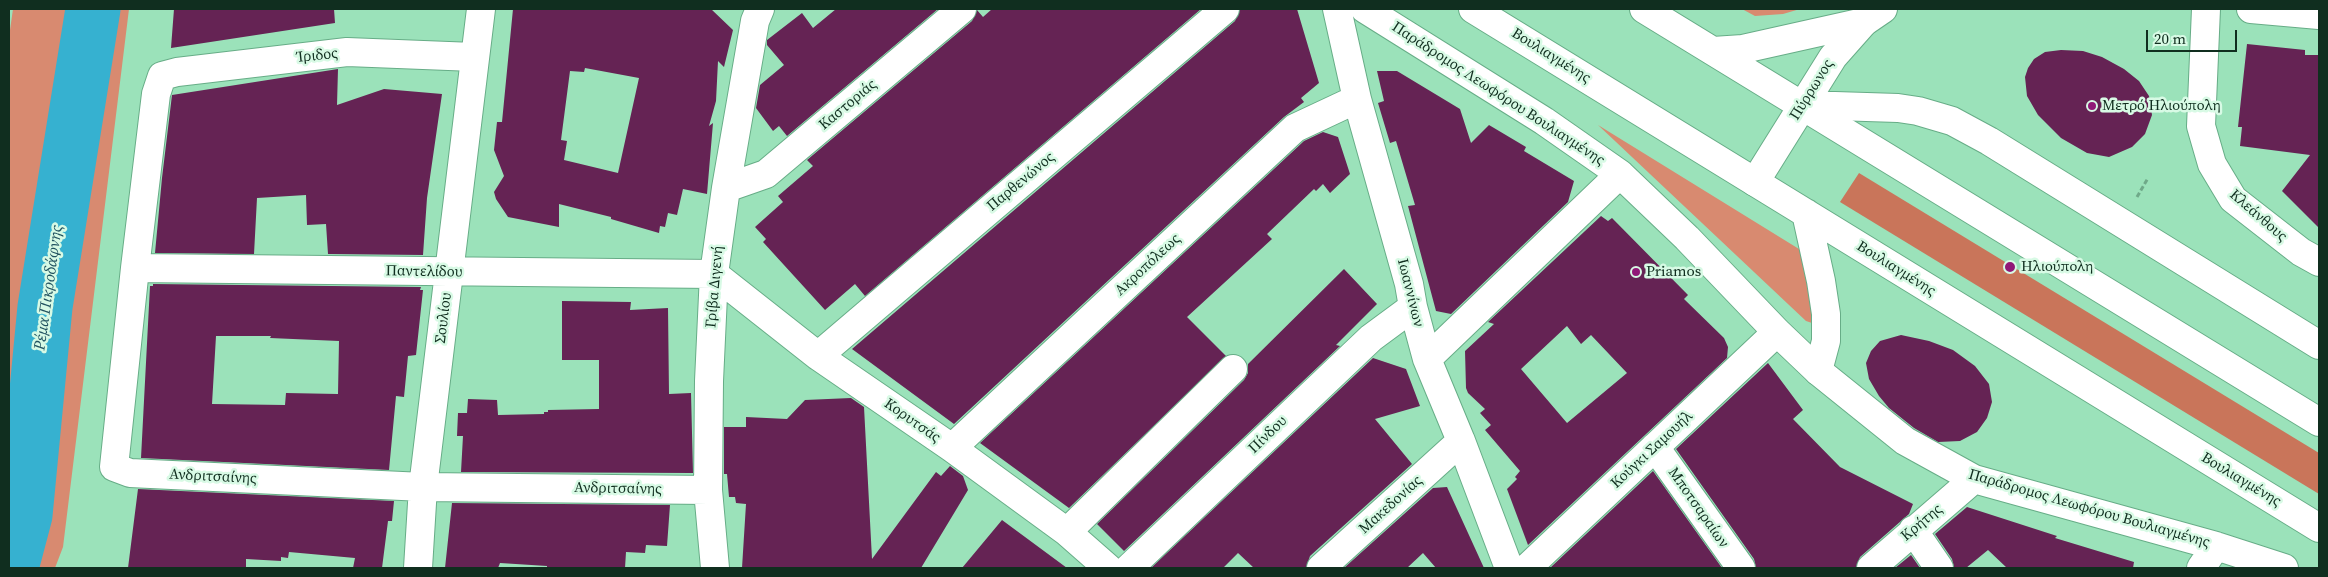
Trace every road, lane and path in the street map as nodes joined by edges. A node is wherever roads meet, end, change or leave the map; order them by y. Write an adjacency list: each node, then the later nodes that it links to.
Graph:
1 (481, 9): 14 (street, Σουλίου)
2 (962, 9): 21 (street, Καστοριάς)
3 (1225, 9): 31 (street, Παρθενώνος)
4 (1337, 9): 16 (street, Ιωαννίνων)
5 (1364, 9): 18 (street, Παράδρομος Λεωφόρου Βουλιαγμένης)
6 (1473, 9): 20 (street, Βουλιαγμένης)
7 (1644, 9): 13 (street)
8 (2206, 9): 24 (street, Κλεάνθους)
9 (2251, 9): 11 (street)
10 (752, 13): 21 (street, Γρίβα Διγενή)
11 (2319, 15)
12 (1874, 16): 13 (street); 17 (street, Πύρρωνος)
13 (1713, 51): 17 (street)
14 (474, 56): 15 (street, Ίριδος); 26 (street, Σουλίου)
15 (162, 76): 25 (street, Ανδριτσαίνης)
16 (1357, 99): 28 (street, Ιωαννίνων); 38 (street, Ακροπόλεως)
17 (1802, 104): 20 (street, Πύρρωνος); 30 (street); 35 (street)
18 (1620, 174): 29 (street, Παράδρομος Λεωφόρου Βουλιαγμένης); 32 (street)
19 (2148, 178): 22 (path)
20 (1756, 182): 23 (street, Βουλιαγμένης)
21 (726, 188): 27 (street, Γρίβα Διγενή)
22 (2130, 198)
23 (1806, 213): 34 (street); 42 (street, Βουλιαγμένης)
24 (2319, 262)
25 (135, 268): 26 (street, Παντελίδου); 40 (street, Ανδριτσαίνης)
26 (450, 272): 27 (street, Παντελίδου); 40 (street, Σουλίου)
27 (714, 274): 31 (street, Κορυτσάς); 41 (street, Γρίβα Διγενή)
28 (1412, 307): 32 (street, Ιωαννίνων); 49 (street, Πίνδου)
29 (1777, 332): 34 (street, Παράδρομος Λεωφόρου Βουλιαγμένης); 37 (street, Κούγκι Σαμουήλ)
30 (2319, 345)
31 (818, 356): 38 (street, Κορυτσάς)
32 (1427, 359): 36 (street, Ιωαννίνων)
33 (1233, 370): 44 (street)
34 (1818, 371): 39 (street, Παράδρομος Λεωφόρου Βουλιαγμένης)
35 (2319, 422)
36 (1461, 441): 50 (street, Μακεδονίας); 51 (street, Ιωαννίνων)
37 (1655, 447): 52 (street, Κούγκι Σαμουήλ); 53 (street, Μποτσαραίων)
38 (952, 448): 44 (street, Κορυτσάς)
39 (1974, 479): 43 (street, Κρήτης); 45 (street, Παράδρομος Λεωφόρου Βουλιαγμένης)
40 (423, 487): 41 (street, Ανδριτσαίνης); 46 (street, Σουλίου)
41 (708, 490): 47 (street, Γρίβα Διγενή)
42 (2319, 528)
43 (1913, 530): 54 (street, Κρήτης); 55 (street)
44 (1067, 532): 48 (street, Κορυτσάς)
45 (2216, 546): 56 (street); 57 (street, Παράδρομος Λεωφόρου Βουλιαγμένης)
46 (418, 568)
47 (716, 568)
48 (1108, 568)
49 (1128, 568)
50 (1321, 568)
51 (1509, 568)
52 (1527, 568)
53 (1741, 568)
54 (1871, 568)
55 (1939, 568)
56 (2201, 568)
57 (2284, 568)

